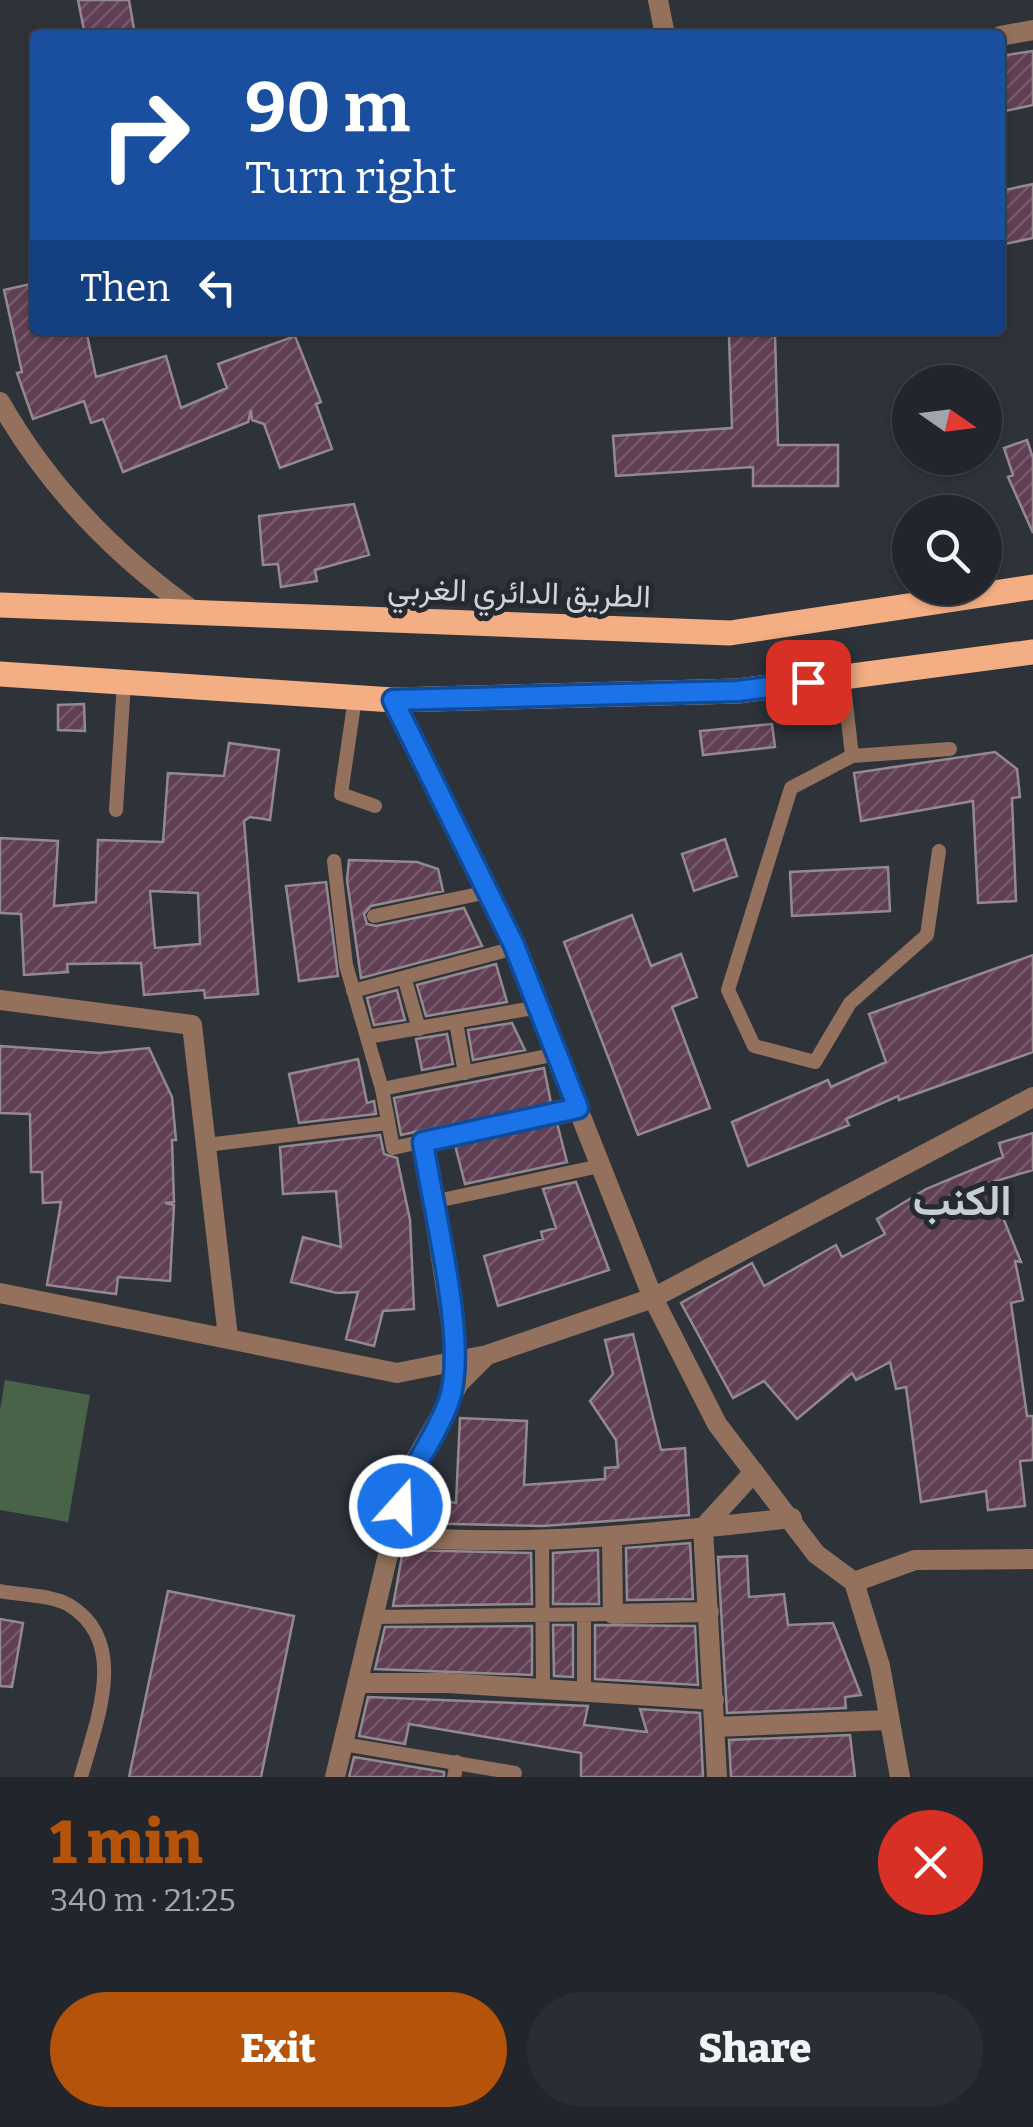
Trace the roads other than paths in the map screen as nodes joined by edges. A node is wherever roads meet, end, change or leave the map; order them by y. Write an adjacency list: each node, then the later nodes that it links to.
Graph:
1 (658, 0): 2 (street)
2 (664, 30)
3 (1033, 30): 4 (street)
4 (1005, 35)
5 (0, 402): 8 (street)
6 (1033, 587): 8 (main road, الطريق الدائري الغربي)
7 (0, 605): 8 (main road, الطريق الدائري الغربي)
8 (195, 612)
9 (1033, 652): 11 (main road)
10 (0, 674): 12 (main road)
11 (843, 678): 14 (main road); 16 (lane)
12 (124, 682): 13 (main road); 18 (lane)
13 (355, 698): 14 (main road); 17 (lane)
14 (393, 700): 21 (street)
15 (950, 750): 16 (lane)
16 (852, 756): 19 (lane)
17 (376, 806)
18 (116, 810)
19 (939, 852)
20 (334, 860): 25 (lane)
21 (488, 892): 22 (lane); 23 (street)
22 (374, 916)
23 (514, 948): 24 (lane); 27 (street)
24 (405, 980): 25 (lane); 29 (lane)
25 (353, 990): 30 (lane)
26 (0, 1000): 38 (street)
27 (538, 1007): 28 (lane); 31 (street)
28 (456, 1022): 29 (lane); 32 (lane)
29 (418, 1029): 30 (lane)
30 (367, 1037): 33 (lane)
31 (557, 1054): 32 (lane); 35 (street)
32 (466, 1073): 33 (lane)
33 (382, 1089): 36 (lane)
34 (1033, 1097): 42 (street)
35 (578, 1108): 37 (lane); 39 (street)
36 (388, 1123): 37 (lane); 38 (lane)
37 (423, 1142): 40 (street)
38 (206, 1145): 43 (street)
39 (600, 1166): 40 (lane); 42 (street)
40 (432, 1202): 45 (street)
41 (0, 1293): 43 (street)
42 (652, 1298): 44 (street); 47 (street)
43 (228, 1337): 45 (street)
44 (487, 1355): 45 (street); 46 (street)
45 (456, 1361): 46 (street)
46 (449, 1402): 50 (street)
47 (754, 1472): 48 (street); 49 (street)
48 (792, 1518): 49 (street); 54 (street)
49 (703, 1528): 51 (street); 56 (street)
50 (393, 1536): 52 (street); 60 (street)
51 (612, 1537): 52 (street); 57 (street)
52 (542, 1540): 59 (lane)
53 (1033, 1559): 54 (street)
54 (854, 1582): 65 (street)
55 (0, 1591): 70 (lane)
56 (709, 1612): 57 (street); 64 (street)
57 (614, 1614): 58 (lane)
58 (584, 1615): 59 (lane); 63 (lane)
59 (545, 1616): 60 (lane); 62 (lane)
60 (374, 1617): 61 (street)
61 (358, 1683): 62 (street); 67 (street)
62 (543, 1690): 63 (street)
63 (584, 1692): 64 (street)
64 (714, 1700): 66 (street)
65 (888, 1720): 66 (street); 73 (street)
66 (715, 1726): 72 (street)
67 (343, 1744): 68 (lane); 71 (street)
68 (456, 1770): 69 (lane)
69 (515, 1773)
70 (81, 1777)
71 (335, 1777)
72 (718, 1777)
73 (900, 1777)

